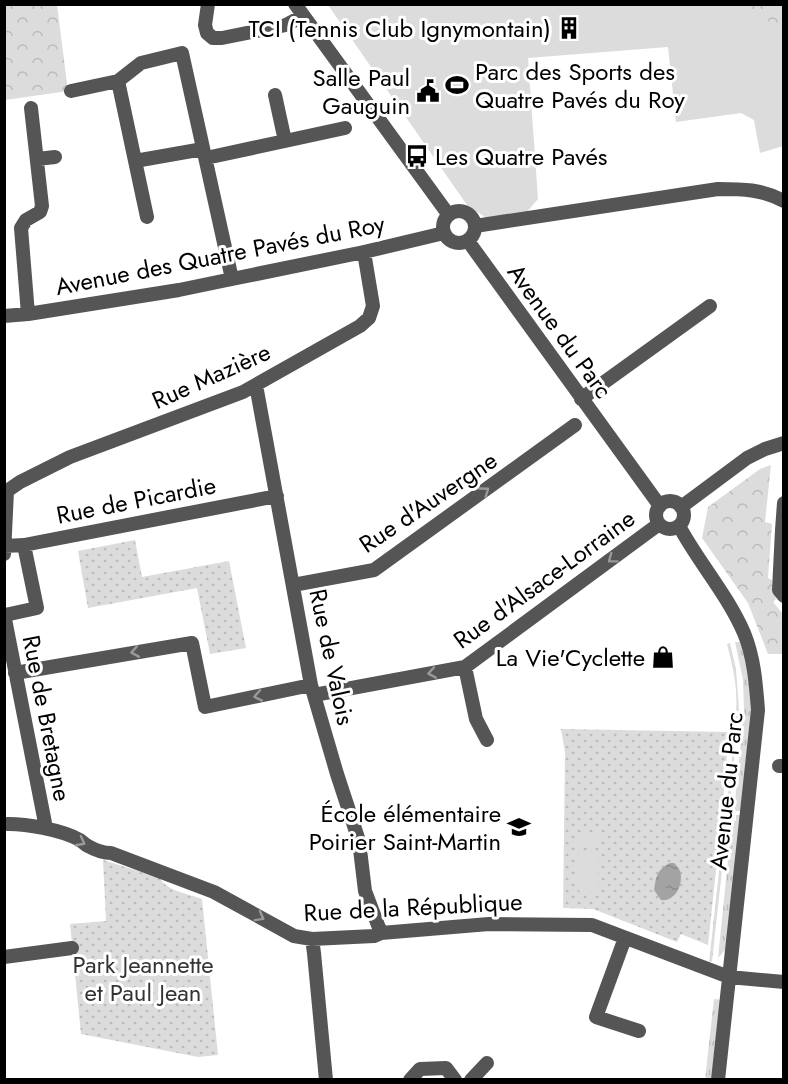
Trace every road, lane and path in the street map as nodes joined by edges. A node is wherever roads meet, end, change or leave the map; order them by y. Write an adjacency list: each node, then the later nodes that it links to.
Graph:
1 (208, 4): 3 (street)
2 (295, 4): 3 (street)
3 (303, 16): 15 (street)
4 (118, 81): 5 (street); 10 (street); 13 (street)
5 (71, 91)
6 (275, 95): 9 (street)
7 (31, 108): 12 (street)
8 (345, 128): 9 (street)
9 (285, 141): 10 (street)
10 (205, 153): 13 (street); 21 (street)
11 (55, 157): 12 (street)
12 (37, 159): 23 (street)
13 (135, 161): 16 (street)
14 (783, 201): 17 (street)
15 (448, 214): 17 (street); 18 (street)
16 (147, 216)
17 (475, 226): 19 (street)
18 (444, 233): 19 (street); 20 (street, Avenue des Quatre Pavés du Roy)
19 (468, 240): 26 (street, Avenue du Parc)
20 (364, 252): 21 (street, Avenue des Quatre Pavés du Roy); 25 (street, Rue Mazière)
21 (232, 279): 23 (street, Avenue des Quatre Pavés du Roy)
22 (710, 306): 26 (street)
23 (28, 314): 24 (street, Avenue des Quatre Pavés du Roy)
24 (4, 316)
25 (256, 385): 29 (street, Rue Mazière); 30 (street, Rue de Valois)
26 (581, 399): 32 (street, Avenue du Parc)
27 (575, 425): 41 (street, Rue d'Auvergne, one-way to 27)
28 (783, 443): 33 (street)
29 (6, 492): 36 (street)
30 (277, 496): 38 (street, Rue de Picardie); 41 (street, Rue de Valois)
31 (783, 503): 37 (street)
32 (660, 506): 33 (street); 34 (street)
33 (681, 507): 35 (street)
34 (658, 524): 35 (street); 45 (street, Rue d'Alsace-Lorraine, one-way to 45)
35 (679, 526): 56 (street, Avenue du Parc)
36 (5, 528): 39 (street)
37 (783, 530): 42 (street)
38 (24, 545): 39 (street, Rue de Picardie); 43 (street, Rue de Bretagne)
39 (5, 546): 40 (street)
40 (4, 554)
41 (293, 585): 47 (street, Rue de Valois)
42 (783, 596)
43 (5, 615): 44 (street, Rue de Bretagne)
44 (8, 653): 46 (street, Rue de Bretagne)
45 (465, 667): 47 (street, Rue d'Alsace-Lorraine, one-way to 47); 48 (street)
46 (15, 673): 47 (street, Rue d'Alsace-Lorraine, one-way to 46); 50 (street, Rue de Bretagne)
47 (313, 690): 51 (street, Rue de Valois)
48 (487, 740)
49 (4, 824): 50 (street, Rue de la République)
50 (46, 828): 53 (street, Rue de la République, one-way to 53)
51 (381, 933): 52 (street, Rue de la République); 53 (street, Rue de la République)
52 (625, 938): 56 (street, Rue de la République); 58 (street)
53 (312, 939): 60 (street)
54 (72, 948): 55 (street)
55 (4, 957)
56 (729, 977): 57 (street, Rue de la République); 64 (street, Avenue du Parc)
57 (783, 982)
58 (639, 1031)
59 (487, 1063): 63 (street)
60 (326, 1080)
61 (410, 1080): 62 (street)
62 (455, 1080)
63 (471, 1080)
64 (718, 1080)

